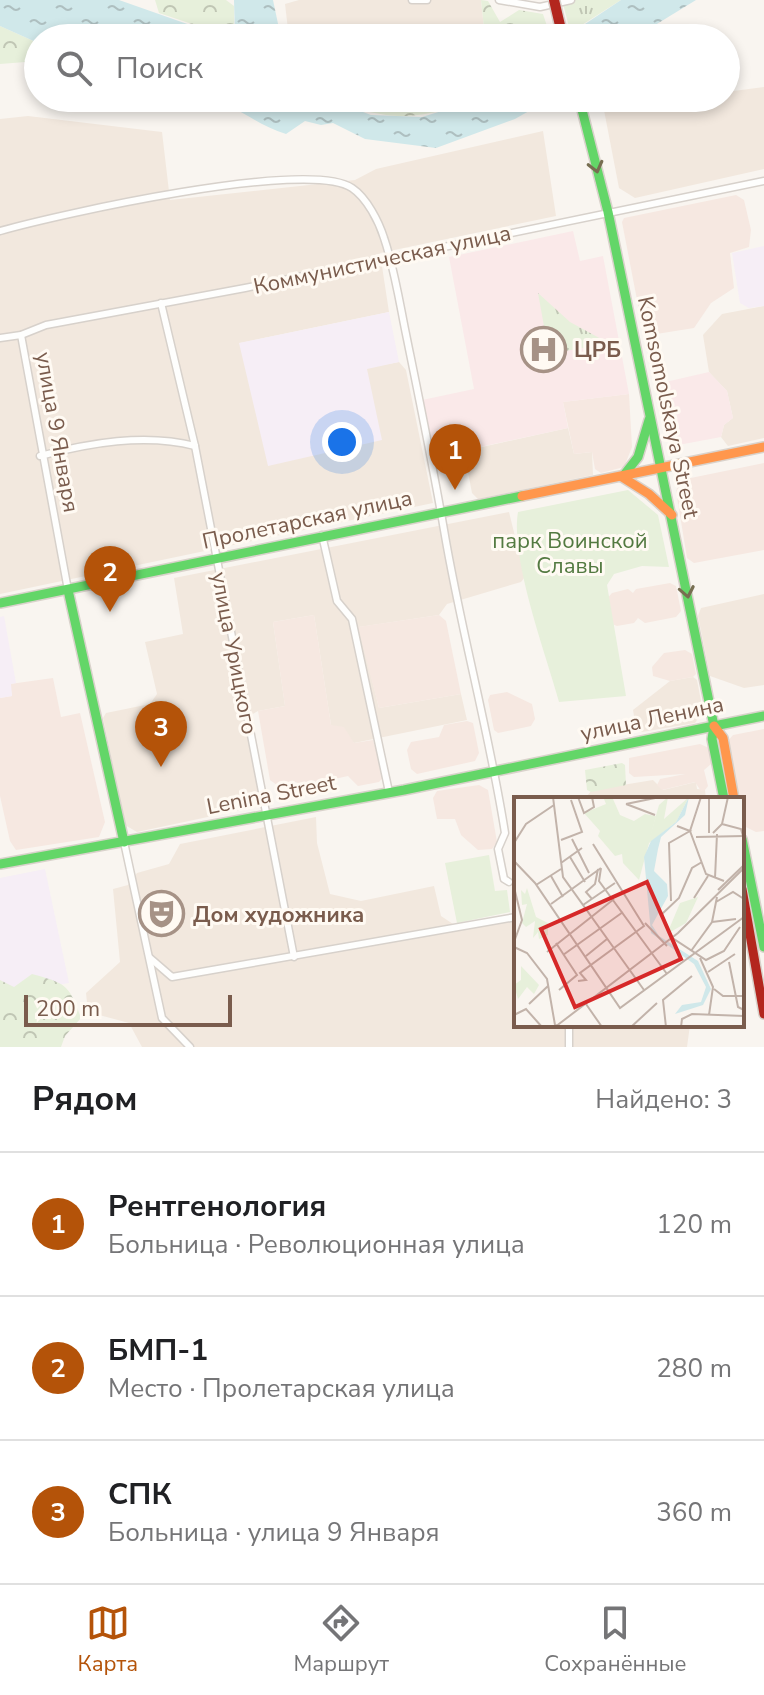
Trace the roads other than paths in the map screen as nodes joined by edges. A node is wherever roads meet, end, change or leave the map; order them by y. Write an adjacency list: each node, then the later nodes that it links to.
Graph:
1 (412, 0): 2 (street)
2 (427, 0)
3 (499, 0): 5 (street)
4 (554, 0): 6 (main road, bridge)
5 (571, 0)
6 (560, 24)
7 (583, 112): 9 (main road, Komsomolskaya Street, one-way to 9)
8 (764, 181): 9 (street, Коммунистическая улица)
9 (608, 212): 11 (street, Коммунистическая улица); 15 (main road, Komsomolskaya Street)
10 (0, 231): 11 (street)
11 (389, 257): 12 (street, Коммунистическая улица); 21 (street)
12 (161, 303): 13 (street, Коммунистическая улица); 16 (street, улица Урицкого)
13 (21, 335): 14 (street, Коммунистическая улица); 18 (street, улица 9 Января)
14 (0, 338)
15 (649, 420): 19 (main road, Komsomolskaya Street); 20 (main road)
16 (195, 446): 18 (street); 24 (street, улица Урицкого)
17 (764, 447): 19 (main road, Пролетарская улица)
18 (40, 456): 25 (street, улица 9 Января)
19 (659, 469): 20 (main road, Пролетарская улица); 22 (main road, Komsomolskaya Street)
20 (622, 477): 21 (main road, Пролетарская улица); 22 (main road)
21 (442, 511): 23 (main road, Пролетарская улица); 29 (street)
22 (672, 515): 28 (main road, Komsomolskaya Street, one-way to 28)
23 (322, 535): 24 (main road, Пролетарская улица); 30 (street)
24 (216, 558): 25 (main road, Пролетарская улица); 33 (street, улица Урицкого)
25 (68, 590): 26 (main road, Пролетарская улица); 34 (main road, улица 9 Января)
26 (0, 603)
27 (764, 716): 28 (main road, улица Ленина)
28 (714, 726): 29 (main road, улица Ленина); 31 (main road); 32 (main road)
29 (494, 771): 30 (main road, Lenina Street); 37 (street)
30 (389, 792): 33 (main road, Lenina Street)
31 (724, 797)
32 (734, 797)
33 (267, 816): 34 (main road, Lenina Street); 41 (street, улица Урицкого)
34 (124, 842): 36 (main road, Lenina Street); 42 (street, улица 9 Января)
35 (744, 849): 40 (main road)
36 (0, 864)
37 (509, 882)
38 (744, 900): 43 (main road)
39 (514, 916): 41 (street)
40 (764, 947)
41 (294, 957): 42 (street)
42 (150, 958): 44 (street, улица 9 Января)
43 (764, 1014)
44 (190, 1047)

